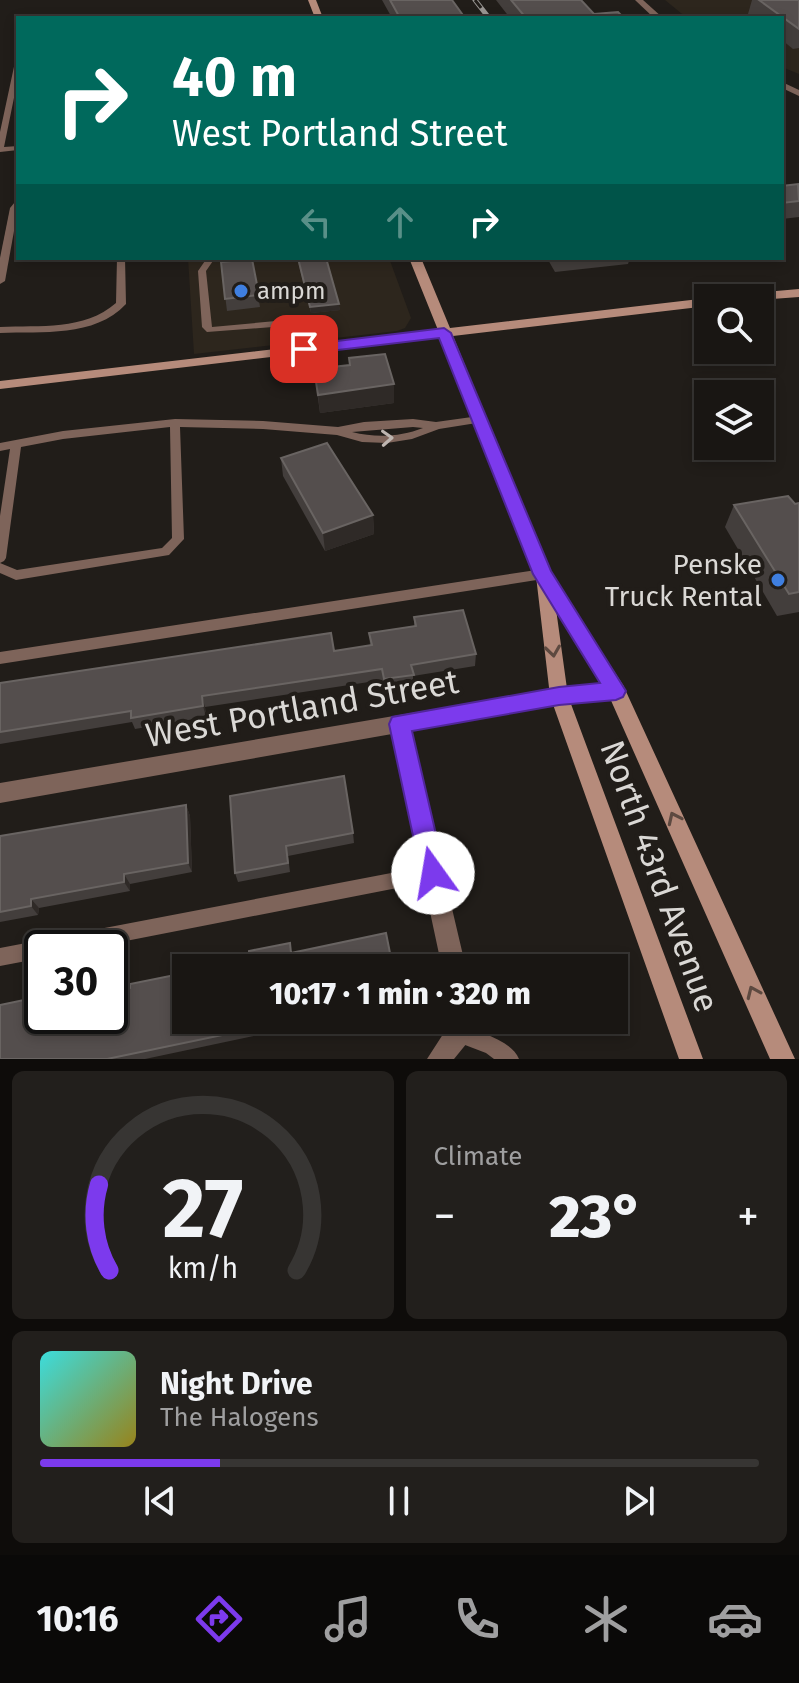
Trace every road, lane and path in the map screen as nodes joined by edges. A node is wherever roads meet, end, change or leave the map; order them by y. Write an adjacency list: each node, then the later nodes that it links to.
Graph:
1 (639, 0): 2 (street)
2 (657, 16)
3 (16, 72): 4 (lane)
4 (0, 150)
5 (16, 206): 9 (lane)
6 (121, 260): 14 (lane)
7 (210, 260): 13 (lane)
8 (416, 260): 15 (main road, North 43rd Avenue)
9 (0, 281)
10 (799, 293): 11 (main road)
11 (774, 295)
12 (694, 304): 15 (main road)
13 (298, 322)
14 (0, 330)
15 (444, 333): 16 (main road); 17 (main road, North 43rd Avenue)
16 (0, 385)
17 (479, 420): 18 (lane); 23 (main road, North 43rd Avenue)
18 (175, 423): 19 (lane); 22 (lane)
19 (16, 444): 20 (lane); 21 (lane)
20 (0, 447)
21 (0, 558)
22 (0, 568)
23 (543, 574): 24 (lane); 25 (main road, North 43rd Avenue); 26 (main road, North 43rd Avenue, one-way to 26)
24 (0, 658)
25 (616, 691): 26 (street, West Portland Street); 37 (main road, North 43rd Avenue, one-way to 25)
26 (559, 696): 27 (street, West Portland Street); 36 (main road, North 43rd Avenue)
27 (399, 724): 28 (street, West Portland Street); 29 (street)
28 (0, 793)
29 (433, 873): 30 (lane); 32 (street)
30 (128, 932)
31 (24, 952): 33 (lane)
32 (451, 954)
33 (0, 957)
34 (451, 1041): 35 (lane)
35 (510, 1059)
36 (691, 1059)
37 (783, 1059)

